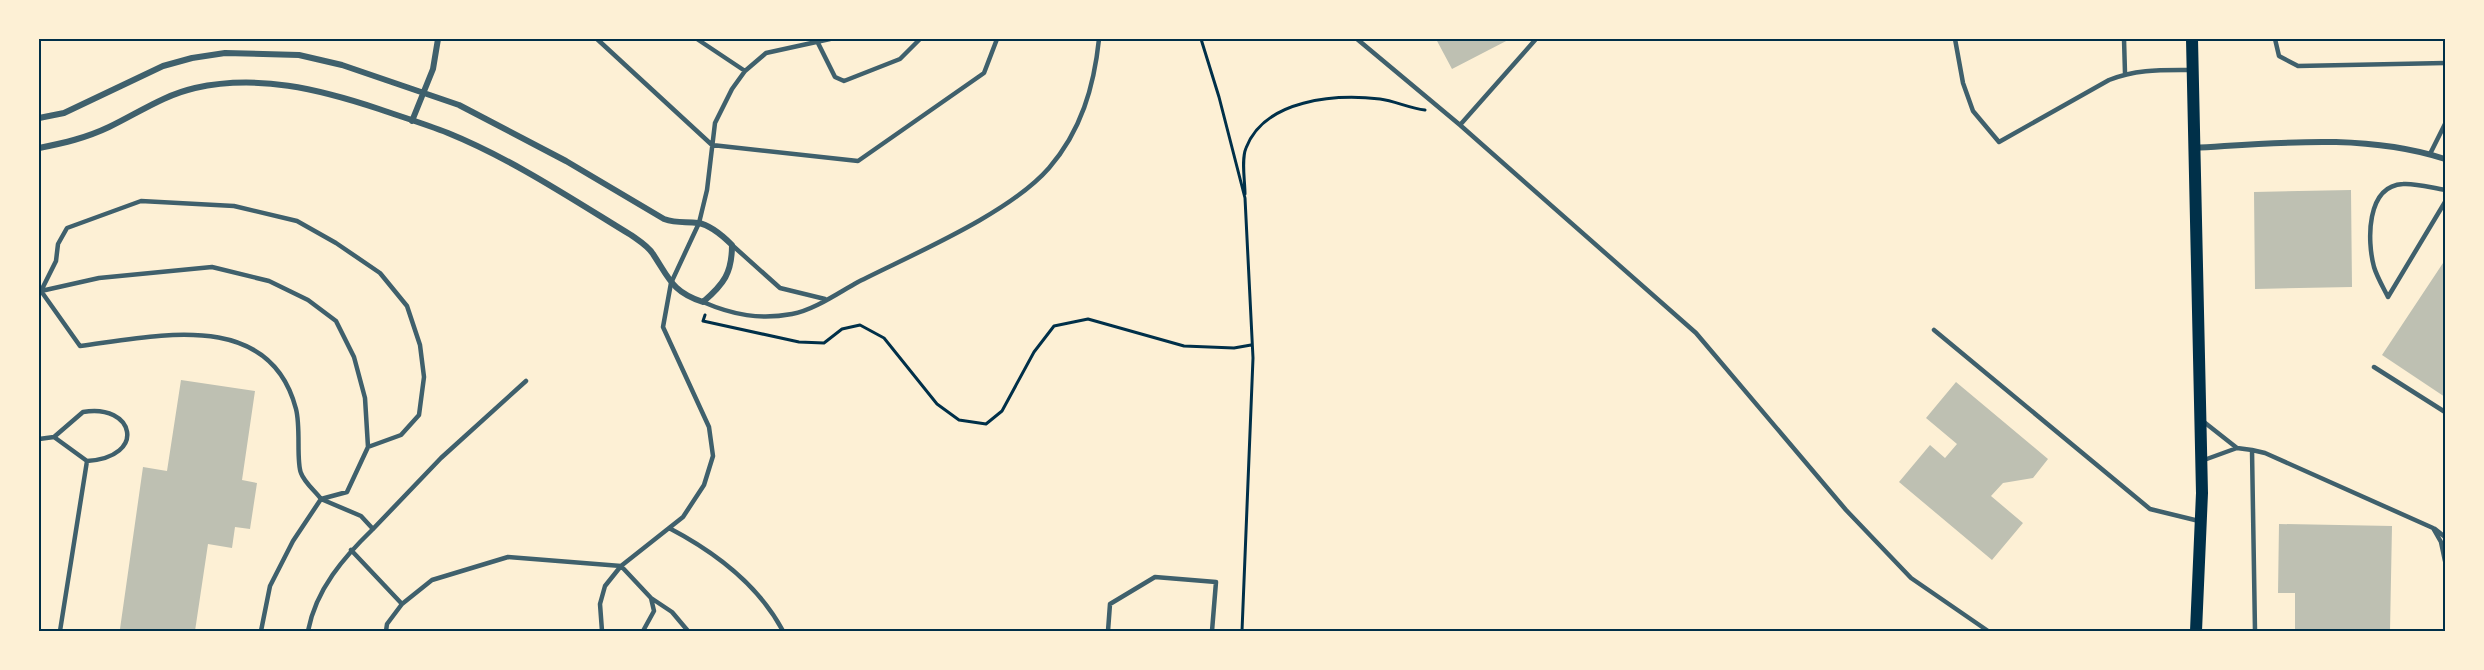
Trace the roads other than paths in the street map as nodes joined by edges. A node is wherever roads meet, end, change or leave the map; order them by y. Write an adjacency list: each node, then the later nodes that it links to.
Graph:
1 (438, 39): 19 (street)
2 (597, 39): 24 (lane)
3 (697, 39): 17 (lane)
4 (830, 39): 14 (lane)
5 (920, 39): 14 (lane)
6 (997, 39): 24 (lane)
7 (1099, 39): 35 (lane)
8 (1357, 39): 23 (lane)
9 (1536, 39): 23 (lane)
10 (1954, 39): 18 (lane)
11 (2124, 39): 18 (lane)
12 (2192, 39): 16 (main road)
13 (2275, 39): 15 (lane)
14 (818, 43): 17 (lane)
15 (2445, 63)
16 (2192, 70): 18 (lane); 26 (main road)
17 (745, 71): 24 (lane)
18 (2125, 73)
19 (424, 93): 20 (street); 21 (street); 31 (street)
20 (39, 117)
21 (412, 121): 25 (street); 33 (street)
22 (2445, 124): 27 (lane)
23 (1460, 125): 70 (lane)
24 (712, 145): 31 (lane)
25 (39, 148)
26 (2194, 148): 27 (street); 41 (main road)
27 (2430, 154): 28 (street)
28 (2445, 159)
29 (2445, 190): 30 (lane)
30 (2445, 202)
31 (699, 223): 32 (street); 33 (lane)
32 (732, 245): 35 (lane); 36 (street)
33 (671, 283): 36 (street); 52 (lane)
34 (40, 291): 44 (lane); 44 (lane); 49 (lane)
35 (825, 299): 36 (lane)
36 (707, 304)
37 (1934, 330): 50 (lane)
38 (2374, 367): 40 (lane)
39 (526, 381): 51 (lane)
40 (2445, 412)
41 (2200, 419): 45 (lane); 47 (main road)
42 (54, 437): 43 (lane); 48 (lane); 48 (lane)
43 (39, 439)
44 (368, 447): 49 (lane)
45 (2237, 448): 46 (lane); 47 (lane)
46 (2252, 450): 53 (lane); 72 (lane)
47 (2201, 460): 50 (main road)
48 (87, 461): 60 (lane)
49 (321, 499): 51 (lane); 61 (lane)
50 (2202, 522): 71 (main road)
51 (373, 528): 55 (lane)
52 (669, 528): 57 (lane); 67 (lane)
53 (2433, 528): 54 (lane); 56 (lane)
54 (2445, 537)
55 (351, 550): 59 (lane); 62 (lane)
56 (2445, 561)
57 (621, 566): 58 (lane); 59 (lane); 64 (lane)
58 (651, 598): 65 (lane); 66 (lane)
59 (402, 604): 63 (lane)
60 (60, 631)
61 (261, 631)
62 (308, 631)
63 (386, 631)
64 (602, 631)
65 (643, 631)
66 (688, 631)
67 (783, 631)
68 (1108, 631): 69 (lane)
69 (1212, 631)
70 (1988, 631)
71 (2196, 631)
72 (2255, 631)

